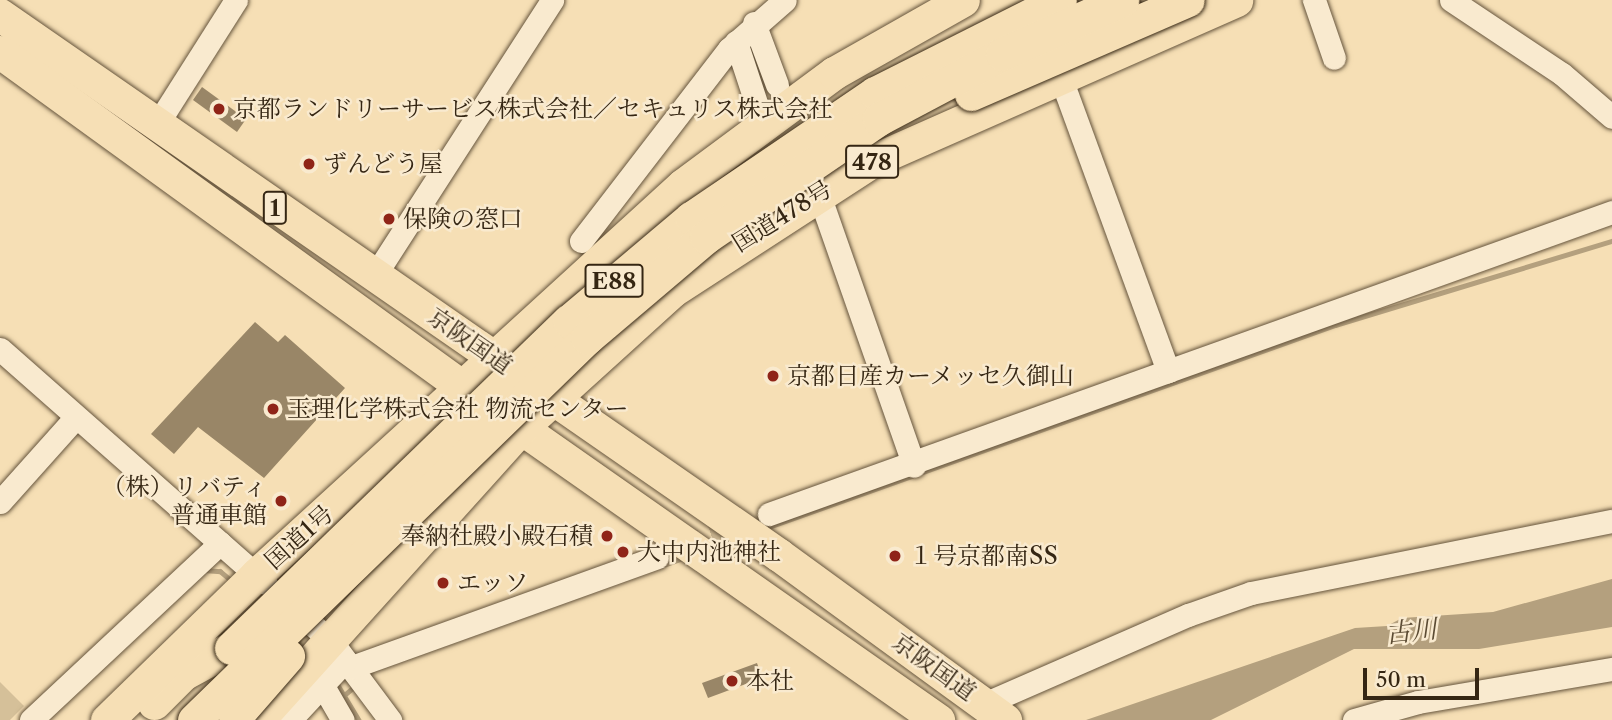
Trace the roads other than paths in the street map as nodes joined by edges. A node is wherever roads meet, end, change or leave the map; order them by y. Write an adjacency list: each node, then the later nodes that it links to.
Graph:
1 (236, 0): 22 (street)
2 (552, 0): 27 (street)
3 (785, 0): 14 (street)
4 (963, 0): 23 (highway)
5 (1014, 0): 23 (highway)
6 (1060, 0): 42 (highway, E88, bridge)
7 (1122, 0): 34 (highway, E88, bridge)
8 (1188, 0): 24 (highway, bridge)
9 (1236, 0): 20 (highway, 国道478号 / 478)
10 (1314, 0): 18 (street)
11 (1451, 0): 17 (street)
12 (1475, 0): 17 (street)
13 (0, 15): 22 (highway, 京阪国道 / 1)
14 (754, 23): 15 (street); 19 (street)
15 (736, 42): 23 (street); 26 (street)
16 (0, 52): 31 (highway, 京阪国道 / 1)
17 (1531, 54): 21 (street)
18 (1334, 58)
19 (778, 85)
20 (1057, 86): 24 (highway, 国道478号 / 478); 30 (street)
21 (1612, 117)
22 (156, 126): 27 (highway, 京阪国道 / 1)
23 (770, 127): 29 (highway)
24 (825, 198): 32 (highway, 国道478号 / 478); 35 (street)
25 (1612, 212): 30 (street)
26 (582, 241)
27 (374, 275): 29 (highway, 京阪国道 / 1)
28 (0, 349): 33 (street)
29 (495, 358): 31 (highway, 国道1号); 32 (highway, 京阪国道 / 1)
30 (1168, 371): 35 (street)
31 (464, 388): 34 (highway, 京阪国道 / 1); 41 (highway, 国道1号)
32 (553, 398): 34 (highway); 46 (highway, 京阪国道 / 1)
33 (76, 417): 36 (street); 39 (street)
34 (516, 419): 40 (highway, 京阪国道 / 1); 43 (highway); 51 (highway, E88, bridge); 52 (highway, bridge)
35 (914, 466): 37 (street)
36 (0, 502)
37 (769, 514)
38 (1612, 521): 46 (street)
39 (219, 543): 41 (street); 47 (street)
40 (662, 543): 43 (street); 57 (highway, 京阪国道 / 1)
41 (256, 575): 43 (street); 48 (highway, 国道1号)
42 (231, 648): 49 (highway); 50 (highway, E88)
43 (342, 656): 45 (street); 53 (highway); 56 (street)
44 (1612, 669): 58 (street)
45 (323, 685): 54 (street); 55 (street)
46 (994, 712)
47 (32, 720)
48 (107, 720)
49 (133, 720)
50 (157, 720)
51 (194, 720)
52 (232, 720)
53 (258, 720)
54 (290, 720)
55 (343, 720)
56 (390, 720)
57 (938, 720)
58 (1354, 720)

